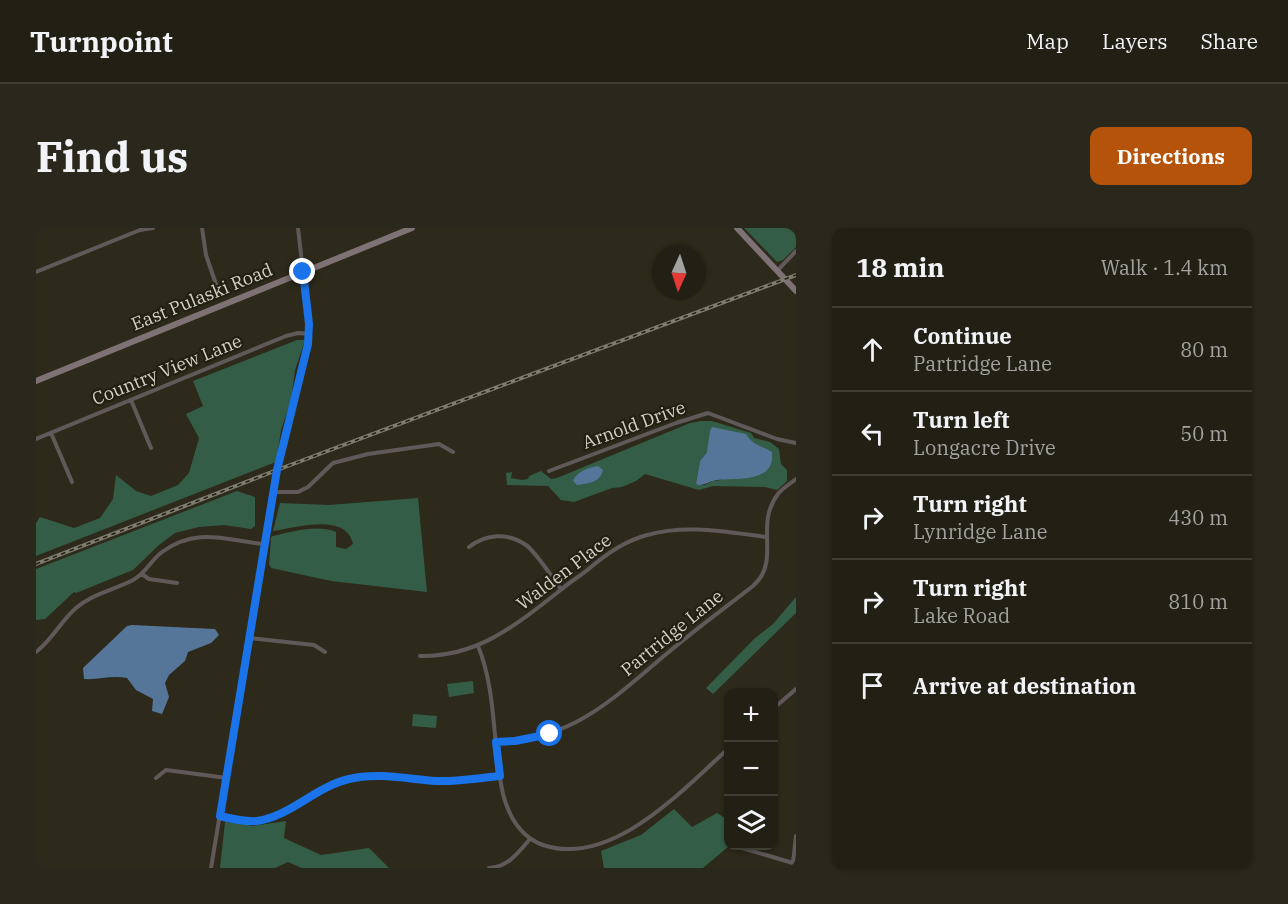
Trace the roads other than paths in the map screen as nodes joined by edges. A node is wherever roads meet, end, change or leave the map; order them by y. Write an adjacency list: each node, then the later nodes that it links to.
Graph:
1 (153, 228): 8 (street)
2 (202, 228): 11 (street)
3 (298, 228): 9 (street)
4 (412, 228): 9 (main road, East Pulaski Road)
5 (736, 228): 7 (main road)
6 (796, 251): 7 (street)
7 (777, 271): 10 (main road)
8 (36, 272)
9 (303, 272): 12 (street); 13 (main road, East Pulaski Road)
10 (796, 291)
11 (220, 296)
12 (310, 334): 14 (street, Country View Lane); 23 (street)
13 (36, 381)
14 (131, 400): 15 (street, Country View Lane); 18 (street)
15 (51, 432): 16 (street, Country View Lane); 22 (street)
16 (36, 439)
17 (796, 444): 20 (street, Arnold Drive)
18 (151, 448)
19 (453, 452): 23 (street)
20 (549, 471)
21 (796, 479): 24 (street, Partridge Lane)
22 (72, 482)
23 (273, 492): 25 (street)
24 (766, 537): 29 (street, Walden Place); 37 (street, Partridge Lane)
25 (263, 544): 27 (street); 30 (street)
26 (469, 547): 29 (street)
27 (142, 574): 28 (street); 32 (street)
28 (177, 583)
29 (561, 590): 31 (street, Walden Place)
30 (249, 638): 33 (street); 41 (street)
31 (478, 646): 34 (street, Walden Place); 37 (street)
32 (36, 652)
33 (325, 652)
34 (420, 656)
35 (796, 688): 36 (street)
36 (778, 704)
37 (496, 742): 39 (street)
38 (724, 753): 44 (street)
39 (500, 776): 42 (street); 44 (street)
40 (156, 778): 41 (street)
41 (227, 778): 42 (street)
42 (220, 816): 47 (street)
43 (796, 836): 46 (street)
44 (530, 839): 48 (street)
45 (748, 850): 46 (street)
46 (794, 866)
47 (211, 868)
48 (489, 868)

